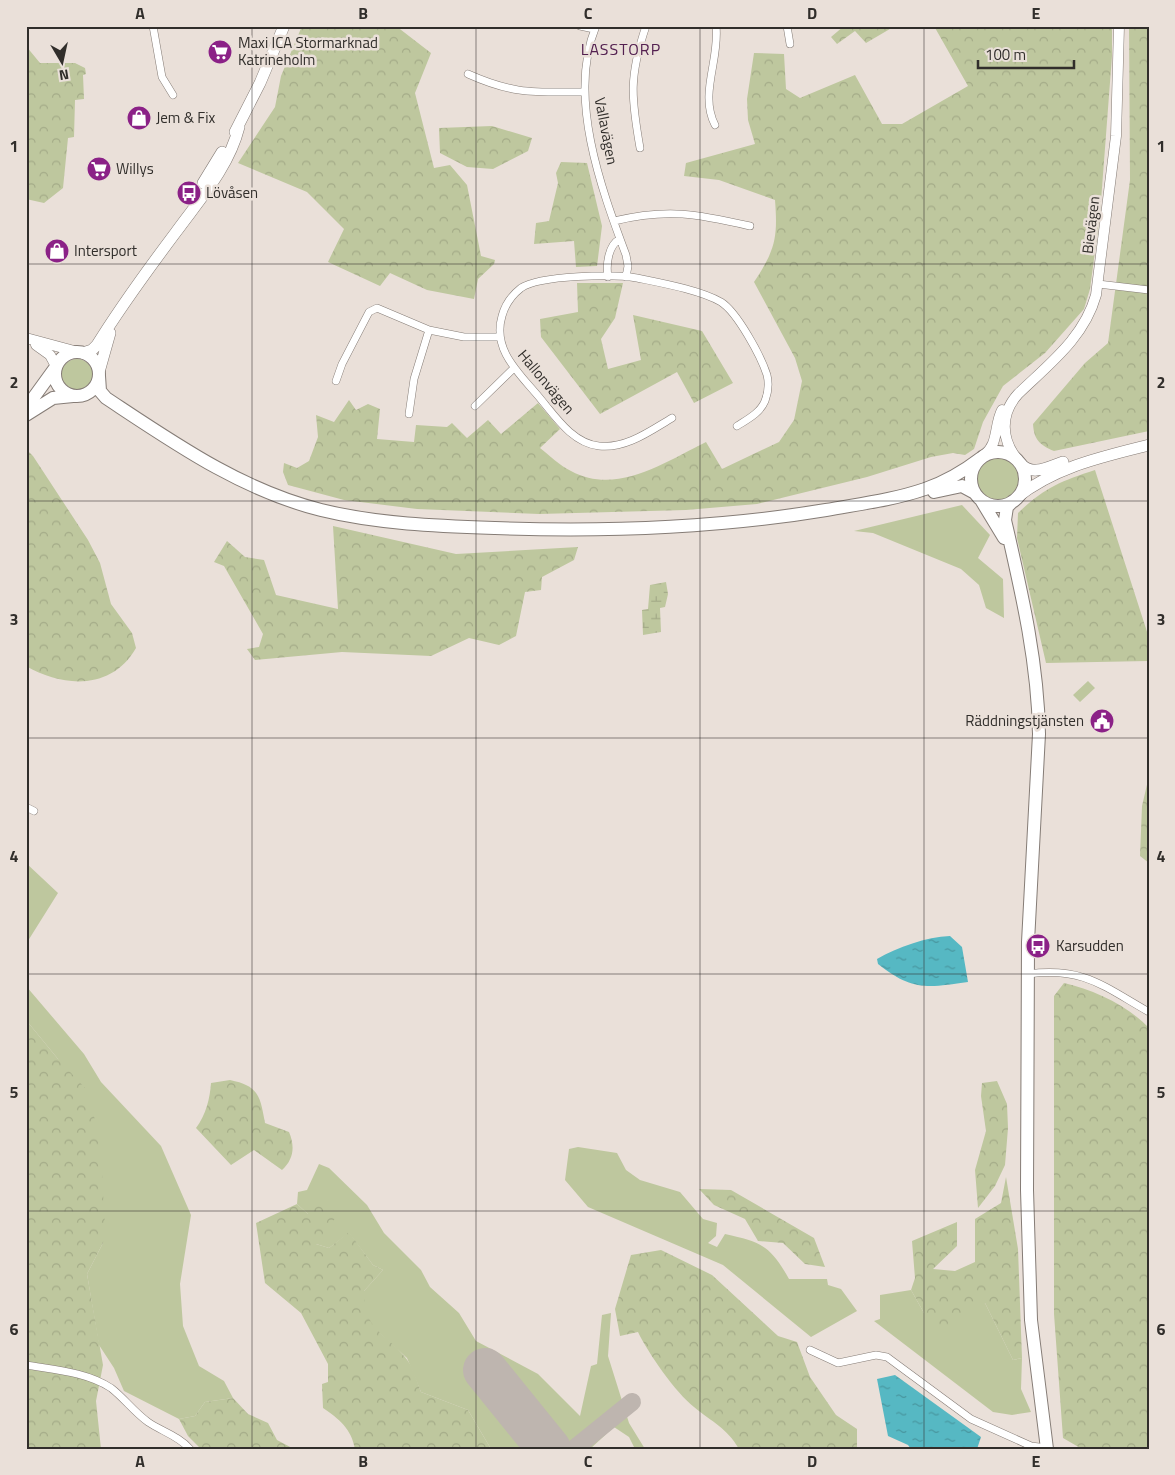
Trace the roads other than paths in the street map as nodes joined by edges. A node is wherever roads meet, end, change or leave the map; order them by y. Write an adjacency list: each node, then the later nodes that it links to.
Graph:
1 (153, 26): 12 (street)
2 (284, 26): 22 (main road)
3 (580, 26): 8 (street)
4 (646, 26): 14 (street)
5 (716, 26): 13 (street)
6 (787, 26): 9 (street)
7 (1119, 26): 20 (street, Bievägen)
8 (595, 28): 11 (street, Vallavägen)
9 (790, 44)
10 (468, 74): 11 (street)
11 (584, 92): 15 (street, Vallavägen)
12 (173, 95)
13 (714, 125)
14 (640, 148)
15 (614, 221): 16 (street); 17 (street, Vallavägen)
16 (750, 226)
17 (620, 238): 18 (street); 19 (street, Vallavägen)
18 (608, 277): 19 (street, Hallonvägen); 24 (street, Hallonvägen)
19 (626, 277): 39 (street, Hallonvägen)
20 (1098, 284): 21 (street); 32 (street, Bievägen)
21 (1149, 290)
22 (113, 324): 26 (main road); 29 (main road)
23 (429, 330): 24 (street); 30 (street); 36 (street)
24 (500, 337): 28 (street, Hallonvägen)
25 (26, 339): 26 (street); 27 (street)
26 (80, 352): 27 (highway); 29 (highway)
27 (56, 367): 31 (highway); 34 (highway)
28 (514, 368): 33 (street); 38 (street, Hallonvägen)
29 (99, 374): 31 (highway); 35 (highway)
30 (336, 382)
31 (76, 396): 35 (highway); 37 (highway)
32 (1015, 397): 42 (street, Bievägen); 43 (street, Bievägen)
33 (475, 406)
34 (26, 408)
35 (124, 410): 45 (highway)
36 (410, 414)
37 (26, 415)
38 (672, 418)
39 (737, 426)
40 (1149, 439): 43 (main road)
41 (1149, 445): 46 (main road)
42 (983, 456): 43 (highway); 44 (highway); 45 (highway)
43 (1018, 461): 46 (highway)
44 (977, 495): 45 (highway); 46 (highway); 47 (highway)
45 (892, 498)
46 (1015, 500): 47 (highway)
47 (1013, 556): 50 (highway)
48 (26, 807): 49 (street)
49 (34, 811)
50 (1028, 974): 51 (street); 54 (highway)
51 (1149, 1012)
52 (810, 1350): 54 (street)
53 (26, 1365): 55 (street)
54 (1047, 1448)
55 (190, 1449)

